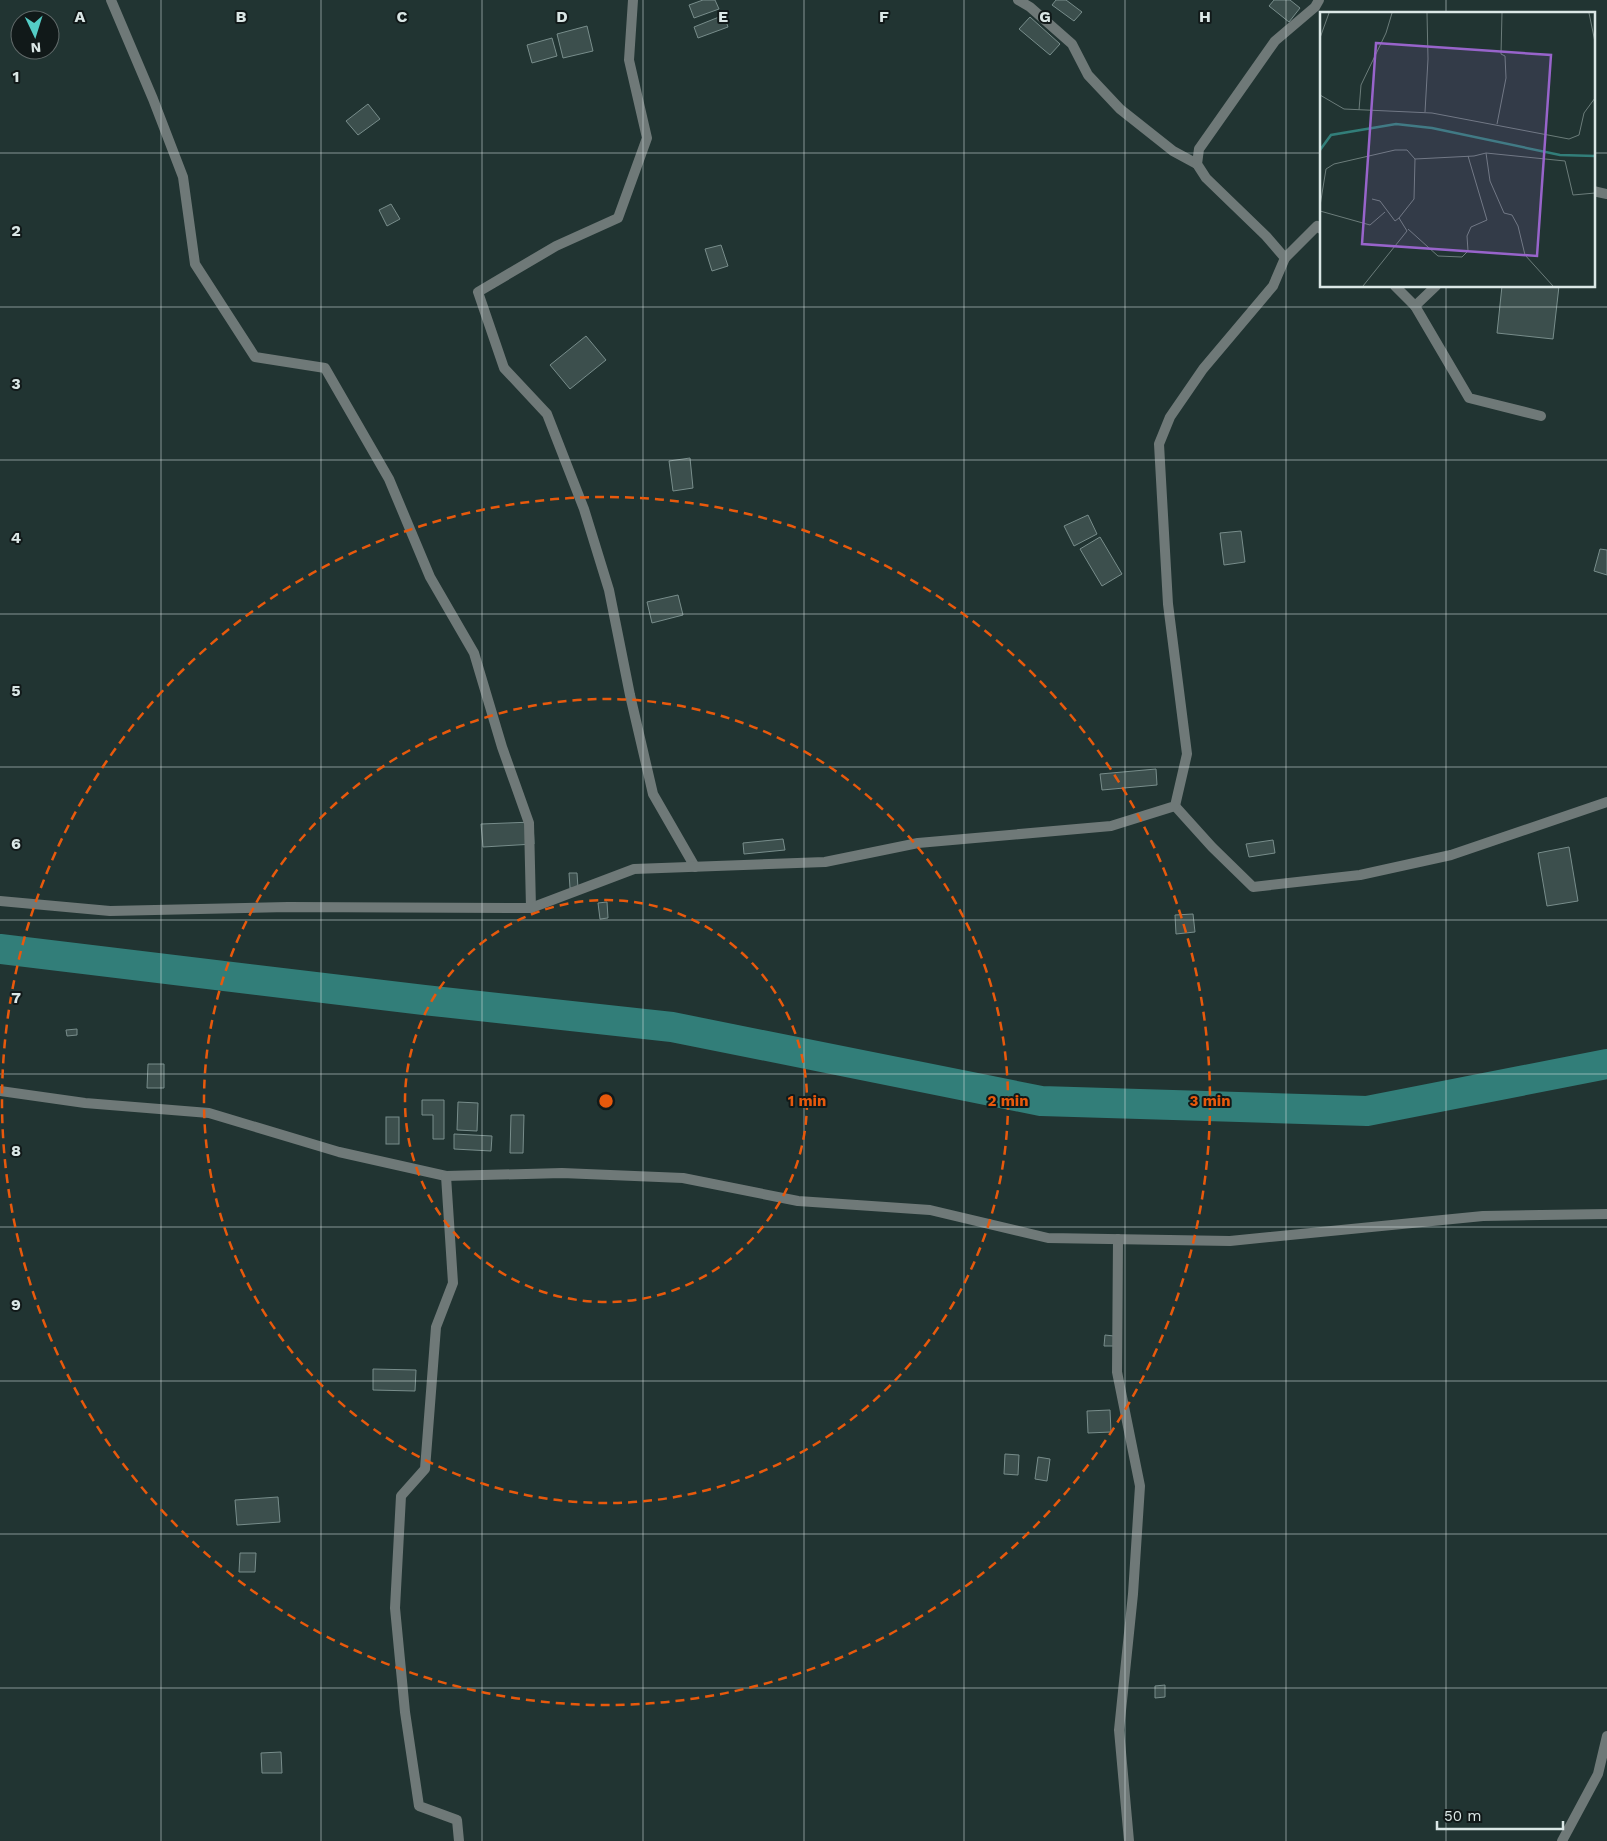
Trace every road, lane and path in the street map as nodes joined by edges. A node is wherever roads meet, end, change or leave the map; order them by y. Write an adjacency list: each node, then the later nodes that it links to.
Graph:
1 (112, 0): 18 (street)
2 (633, 0): 16 (street)
3 (1018, 0): 5 (street)
4 (1318, 0): 5 (street)
5 (1197, 164): 9 (street)
6 (1594, 191): 7 (street)
7 (1607, 194)
8 (1320, 228): 9 (street)
9 (1285, 258): 15 (street)
10 (1397, 288): 12 (street)
11 (1434, 288): 12 (street)
12 (1415, 306): 13 (street)
13 (1541, 416)
14 (1607, 802): 15 (street)
15 (1175, 806): 16 (street)
16 (695, 867): 18 (street)
17 (0, 901): 18 (street)
18 (531, 908)
19 (0, 1091): 20 (street)
20 (446, 1176): 22 (street); 24 (street)
21 (1607, 1214): 22 (street)
22 (1118, 1239): 25 (street)
23 (1607, 1736): 26 (street)
24 (459, 1841)
25 (1129, 1841)
26 (1562, 1841)

